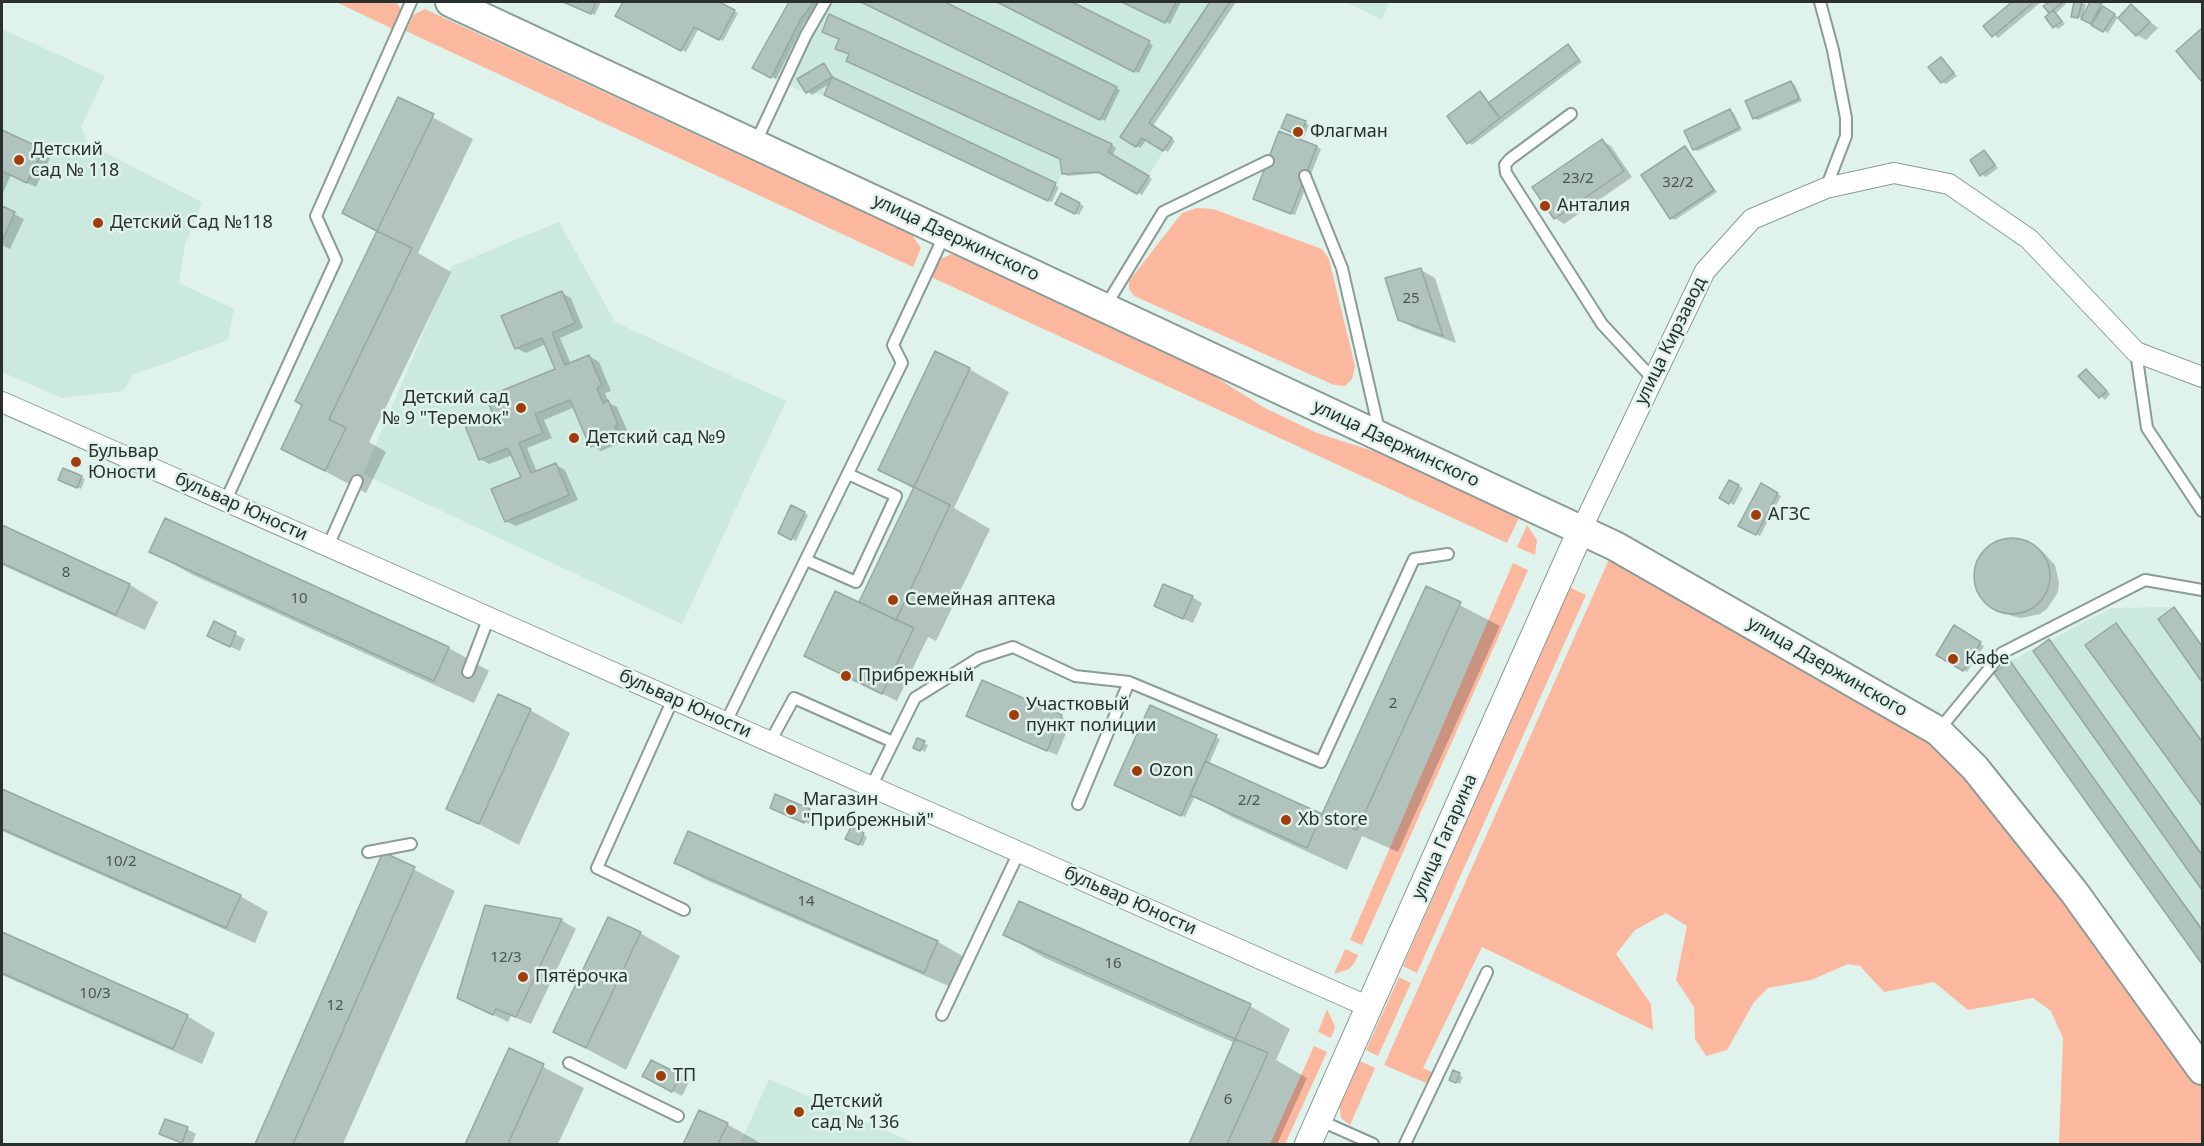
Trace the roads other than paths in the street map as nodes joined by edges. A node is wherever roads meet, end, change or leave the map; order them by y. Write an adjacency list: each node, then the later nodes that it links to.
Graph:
1 (411, 2): 19 (lane)
2 (450, 2): 6 (main road, улица Дзержинского)
3 (825, 2): 6 (lane)
4 (1820, 2): 9 (lane)
5 (1570, 114): 14 (lane)
6 (754, 144): 10 (main road, улица Дзержинского)
7 (1268, 161): 11 (lane)
8 (1305, 176): 16 (lane)
9 (1826, 188): 12 (street, улица Кирзавод); 14 (street, улица Кирзавод)
10 (945, 233): 11 (main road, улица Дзержинского); 17 (lane)
11 (1104, 307): 16 (main road, улица Дзержинского)
12 (2136, 352): 13 (street, улица Кирзавод); 20 (lane)
13 (2201, 375)
14 (1653, 380): 21 (street, улица Кирзавод)
15 (2, 402): 19 (street, бульвар Юности)
16 (1380, 436): 21 (main road, улица Дзержинского)
17 (848, 474): 24 (lane); 24 (lane)
18 (357, 481): 22 (lane)
19 (226, 501): 22 (street, бульвар Юности)
20 (2202, 510)
21 (1581, 530): 31 (main road, улица Дзержинского); 41 (street, улица Гагарина)
22 (328, 546): 26 (street, бульвар Юности)
23 (1448, 554): 28 (lane)
24 (806, 560): 30 (lane)
25 (2202, 590): 31 (lane)
26 (489, 617): 27 (lane); 29 (street, бульвар Юности)
27 (468, 672)
28 (1129, 682): 33 (lane); 35 (lane)
29 (673, 699): 30 (street, бульвар Юности); 39 (lane)
30 (726, 722): 32 (street, бульвар Юности)
31 (1938, 731): 44 (main road, улица Дзержинского)
32 (770, 742): 33 (lane); 34 (street, бульвар Юности)
33 (893, 742): 34 (lane)
34 (871, 787): 38 (street, бульвар Юности)
35 (1078, 804)
36 (411, 844): 37 (lane)
37 (368, 852)
38 (1019, 852): 41 (street, бульвар Юности); 42 (lane)
39 (684, 910)
40 (1487, 972): 49 (lane)
41 (1369, 1007): 46 (street, улица Гагарина)
42 (942, 1015)
43 (569, 1063): 45 (lane)
44 (2202, 1070)
45 (678, 1116)
46 (1319, 1120): 47 (street, улица Гагарина); 48 (lane)
47 (1308, 1144)
48 (1373, 1144)
49 (1405, 1144)

